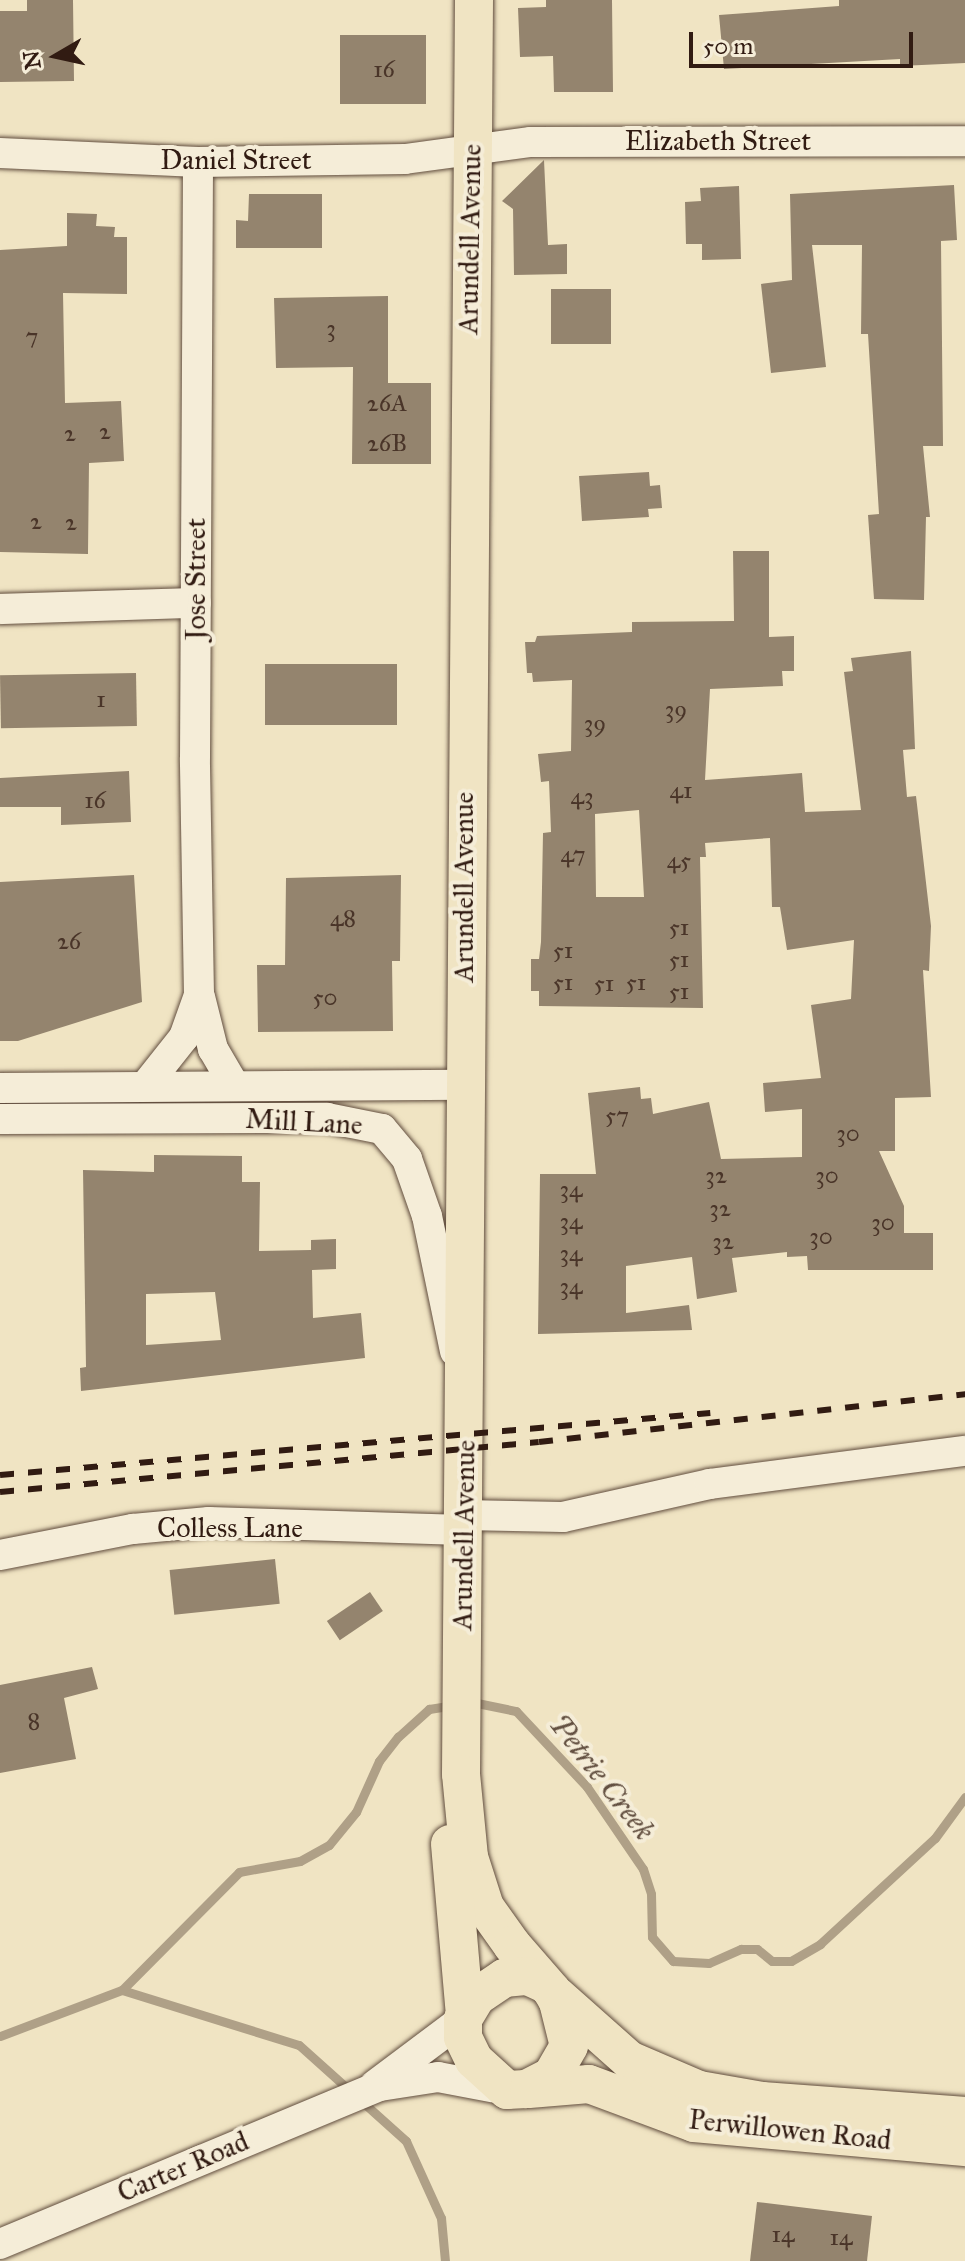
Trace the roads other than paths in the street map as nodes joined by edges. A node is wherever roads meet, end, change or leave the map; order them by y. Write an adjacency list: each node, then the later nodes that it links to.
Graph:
1 (474, 0): 3 (main road, Arundell Avenue)
2 (965, 141): 3 (street, Elizabeth Street)
3 (471, 150): 5 (street, Daniel Street); 11 (main road, Arundell Avenue)
4 (0, 153): 5 (street, Daniel Street)
5 (198, 162): 6 (street, Jose Street)
6 (196, 603): 7 (street); 8 (street, Jose Street)
7 (0, 609)
8 (199, 995): 9 (street, Jose Street); 10 (street, Jose Street)
9 (146, 1085): 10 (street, Mill Lane); 12 (street, Mill Lane)
10 (234, 1085): 11 (street, Mill Lane)
11 (463, 1085): 14 (main road, Arundell Avenue)
12 (0, 1088)
13 (0, 1119): 14 (street, Mill Lane)
14 (467, 1384): 16 (main road, Arundell Avenue)
15 (965, 1451): 16 (street, Colless Lane)
16 (463, 1522): 17 (street, Colless Lane); 18 (main road, Arundell Avenue)
17 (0, 1555)
18 (460, 1794): 19 (main road, Arundell Avenue); 20 (main road, Arundell Avenue)
19 (548, 1988): 20 (main road); 22 (main road); 23 (main road, Perwillowen Road)
20 (464, 2016): 21 (street, Carter Road); 22 (main road)
21 (384, 2082): 22 (street, Carter Road); 25 (street, Carter Road)
22 (516, 2090): 24 (main road, Perwillowen Road)
23 (965, 2116)
24 (965, 2147)
25 (0, 2244)

